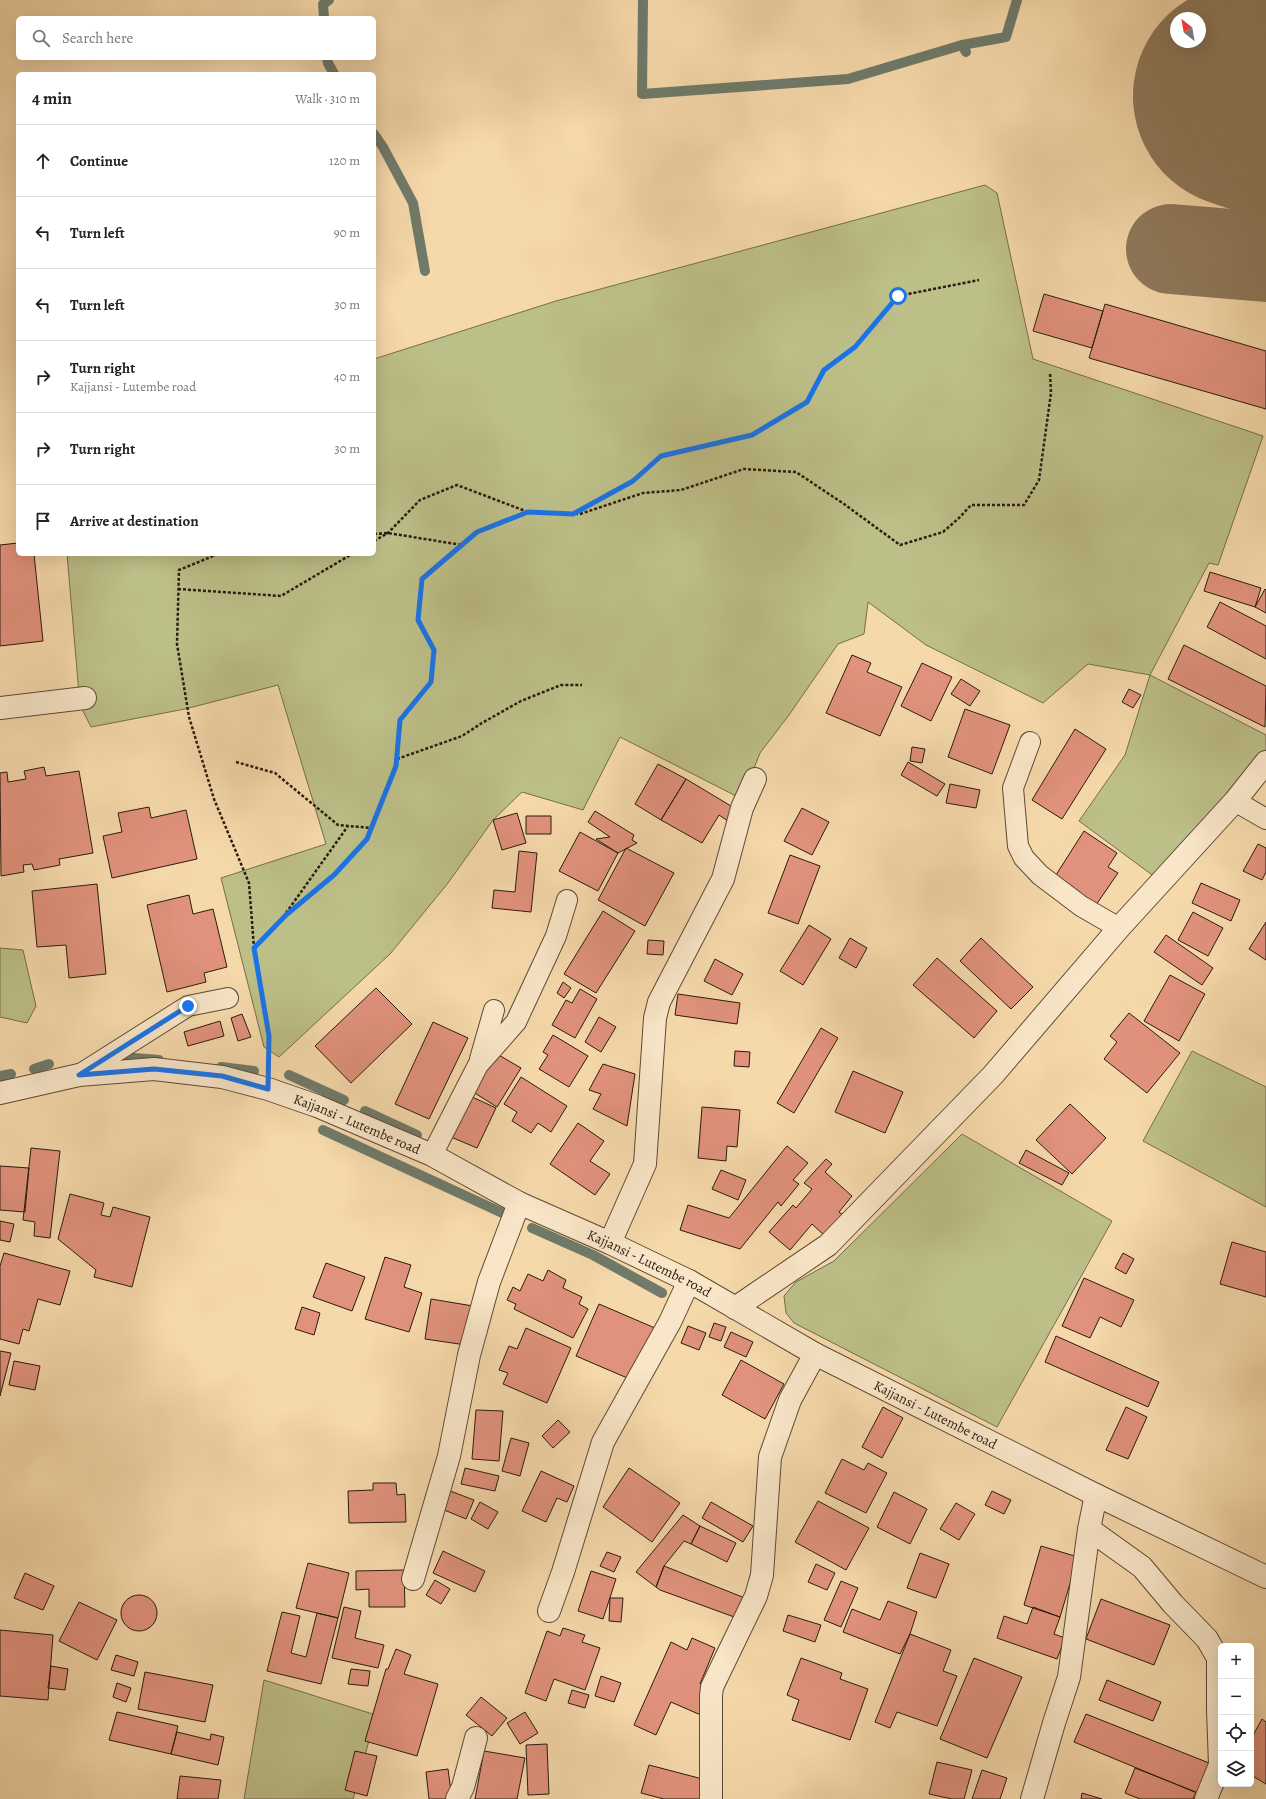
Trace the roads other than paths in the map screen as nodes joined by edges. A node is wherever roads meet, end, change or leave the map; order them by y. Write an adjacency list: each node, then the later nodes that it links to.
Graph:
1 (85, 698): 2 (street)
2 (0, 708)
3 (1030, 742): 9 (lane)
4 (1266, 762): 6 (street)
5 (754, 779): 17 (street)
6 (1235, 801): 7 (lane); 9 (street)
7 (1266, 819)
8 (567, 900): 12 (lane)
9 (1119, 928): 19 (street)
10 (228, 998): 13 (lane)
11 (494, 1010): 12 (lane)
12 (478, 1065): 15 (lane)
13 (79, 1075): 14 (street, Kajjansi - Lutembe road); 15 (street, Kajjansi - Lutembe road)
14 (0, 1093)
15 (432, 1155): 16 (street, Kajjansi - Lutembe road)
16 (518, 1203): 17 (street, Kajjansi - Lutembe road); 24 (street)
17 (610, 1243): 18 (street, Kajjansi - Lutembe road)
18 (689, 1281): 19 (street, Kajjansi - Lutembe road); 25 (street)
19 (735, 1308): 20 (street, Kajjansi - Lutembe road)
20 (815, 1354): 21 (street, Kajjansi - Lutembe road); 28 (street)
21 (1096, 1495): 22 (street); 23 (street, Kajjansi - Lutembe road)
22 (1089, 1528): 29 (street); 30 (street)
23 (1266, 1577)
24 (413, 1580)
25 (550, 1611)
26 (476, 1738): 27 (street)
27 (457, 1799)
28 (711, 1799)
29 (1032, 1799)
30 (1206, 1799)

